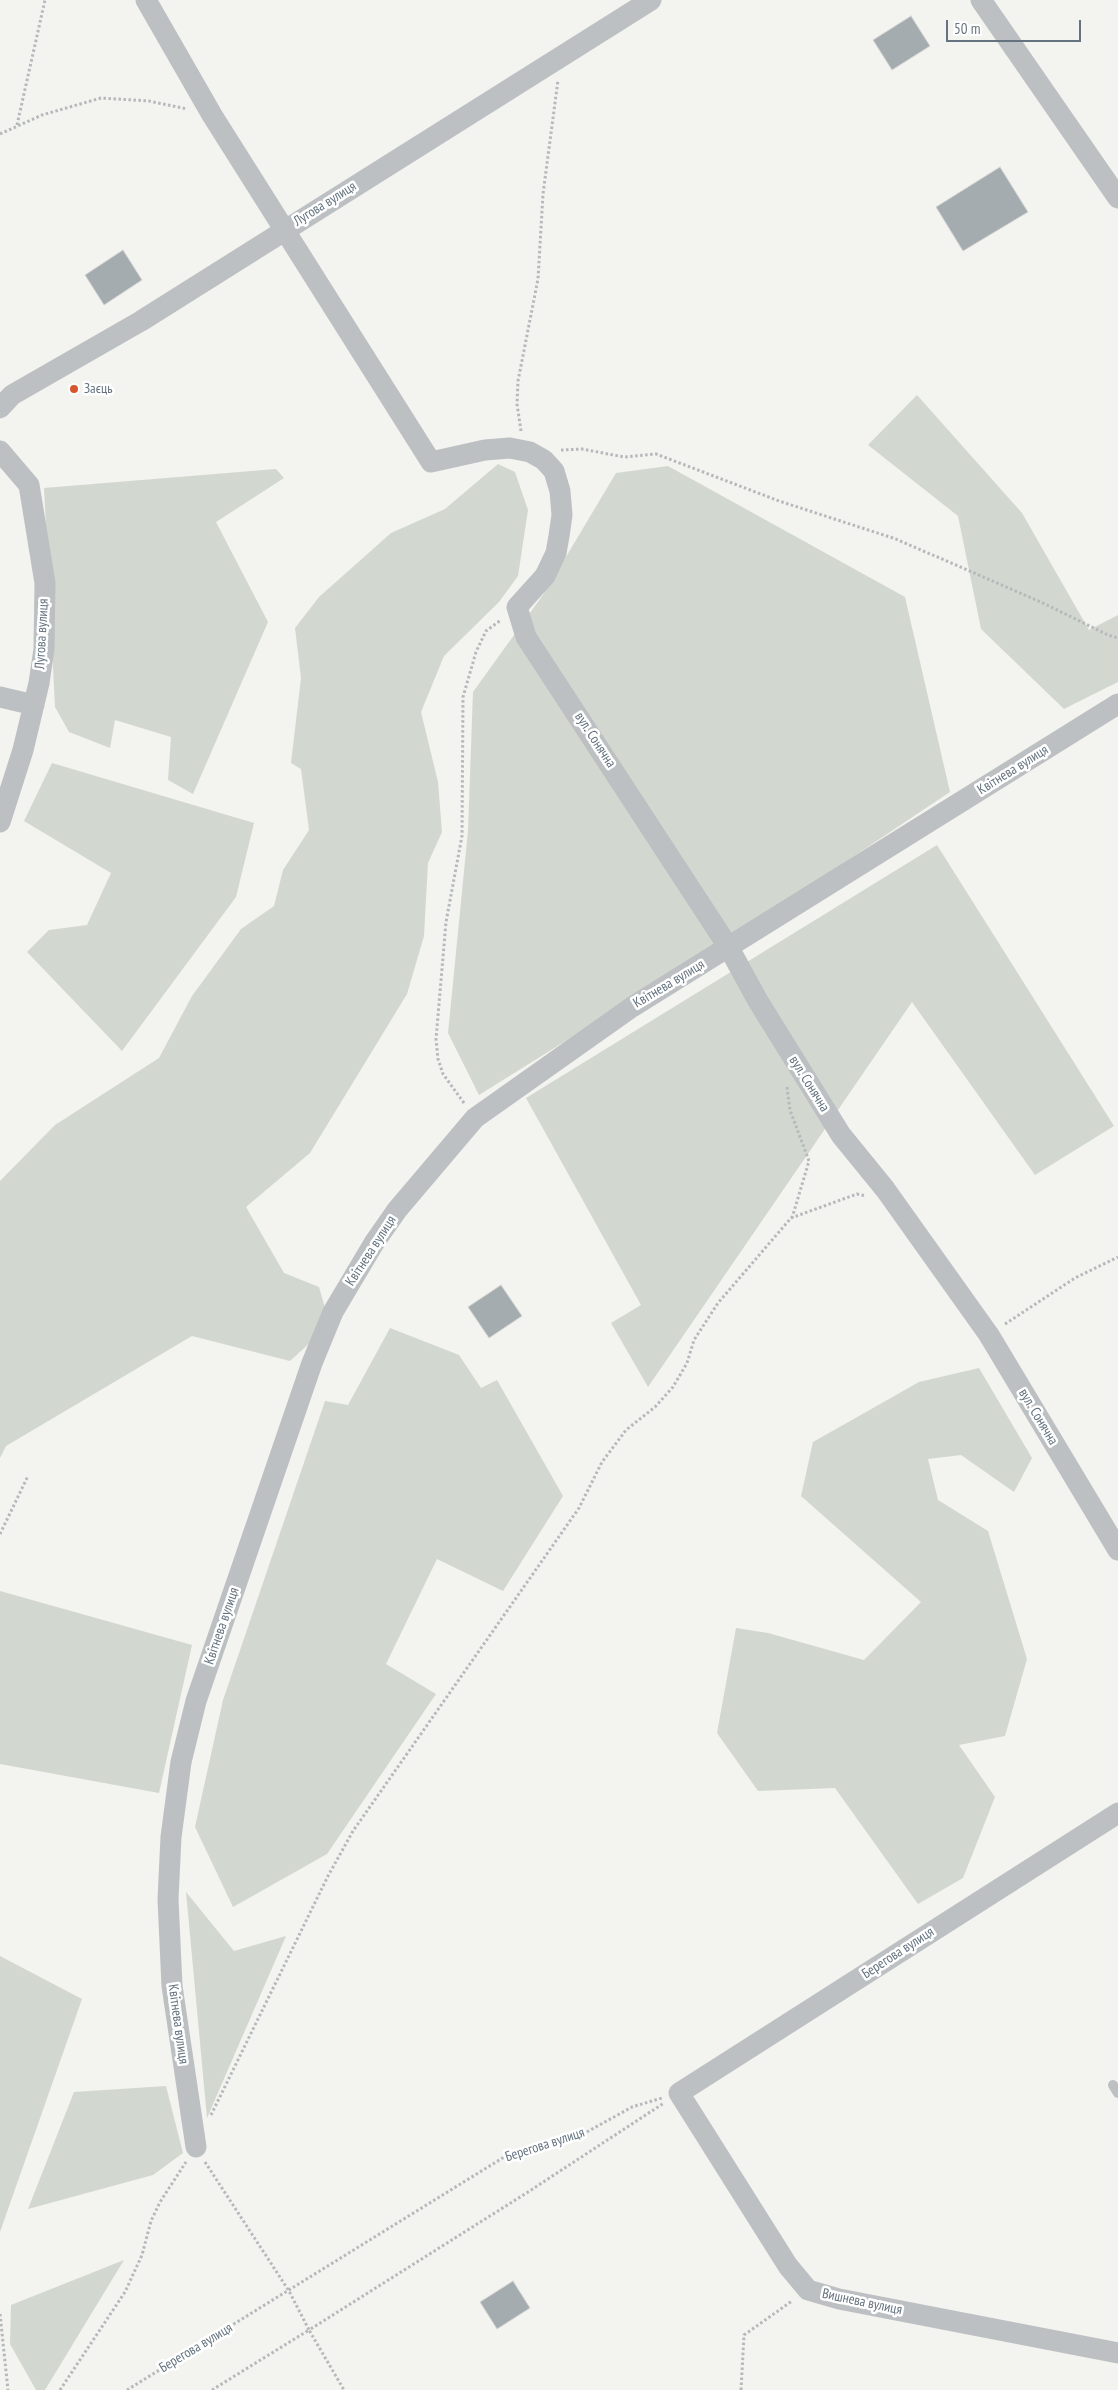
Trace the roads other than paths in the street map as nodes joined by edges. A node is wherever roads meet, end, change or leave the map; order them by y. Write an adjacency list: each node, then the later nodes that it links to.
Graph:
1 (146, 0): 5 (street)
2 (651, 0): 5 (street, Лугова вулиця)
3 (981, 0): 4 (street)
4 (1118, 198)
5 (284, 230): 6 (street, Лугова вулиця); 12 (street, вул. Сонячна)
6 (0, 408)
7 (0, 451): 10 (street, Лугова вулиця)
8 (0, 697): 10 (street)
9 (1118, 704): 12 (street, Квітнева вулиця)
10 (34, 705): 11 (street, Лугова вулиця)
11 (0, 822)
12 (729, 948): 13 (street, вул. Сонячна); 16 (street, Квітнева вулиця)
13 (1118, 1550)
14 (1118, 1813): 15 (street, Берегова вулиця)
15 (679, 2093): 17 (street, Вишнева вулиця)
16 (196, 2147)
17 (1118, 2353)

